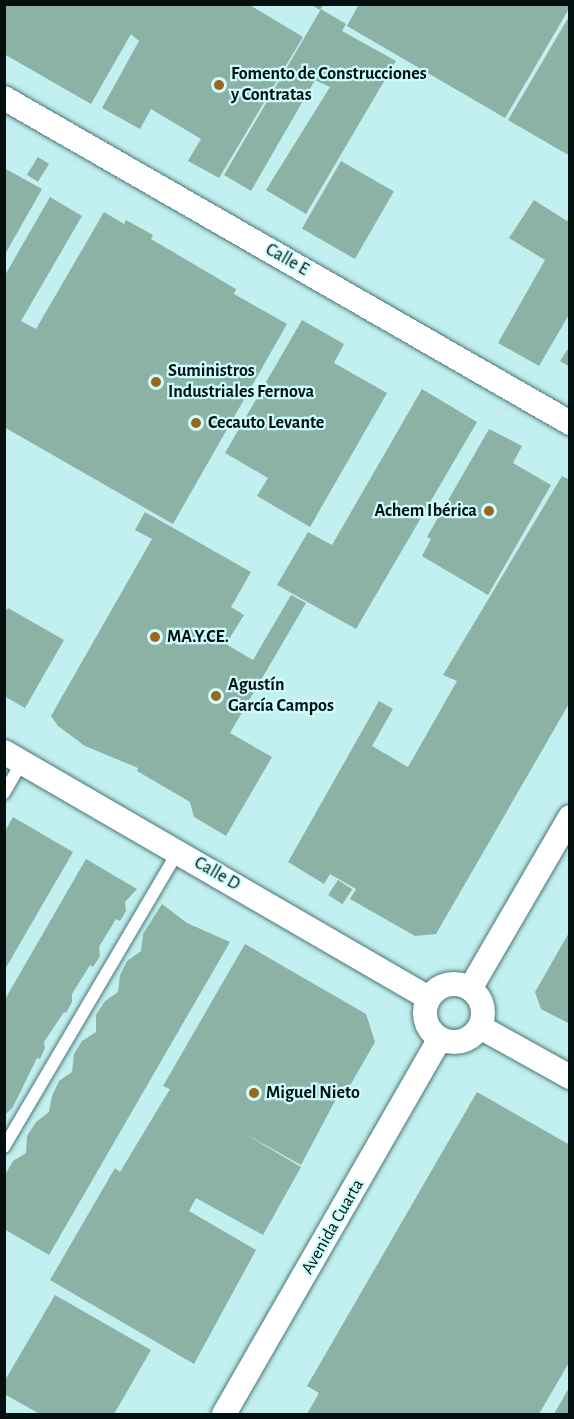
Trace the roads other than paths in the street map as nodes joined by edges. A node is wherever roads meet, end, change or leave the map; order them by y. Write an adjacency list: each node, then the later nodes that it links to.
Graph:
1 (4, 98): 2 (street, Calle E)
2 (570, 423)
3 (13, 757): 4 (lane); 6 (street, Calle D)
4 (4, 793)
5 (570, 817): 7 (street)
6 (178, 852): 8 (street, Calle D); 12 (lane)
7 (470, 989): 8 (street); 9 (street)
8 (429, 998): 10 (street)
9 (480, 1027): 10 (street); 11 (street)
10 (440, 1039): 13 (street, Avenida Cuarta)
11 (570, 1077)
12 (4, 1147)
13 (224, 1414)

